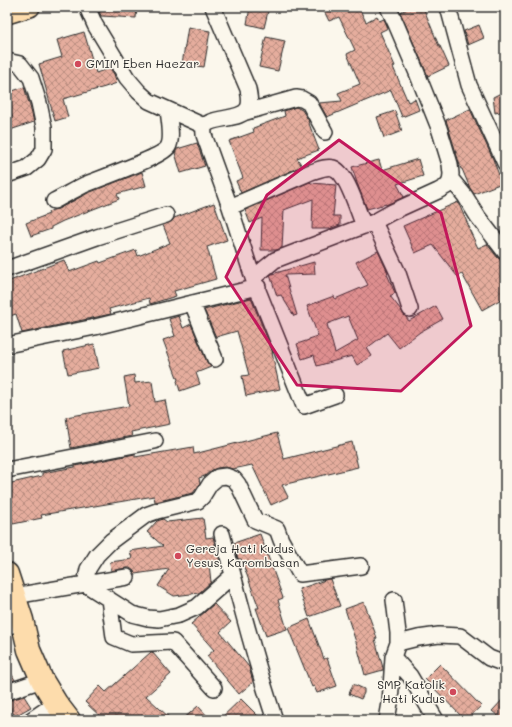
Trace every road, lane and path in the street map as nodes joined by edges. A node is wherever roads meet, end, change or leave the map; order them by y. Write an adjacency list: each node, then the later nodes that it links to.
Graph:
1 (30, 7): 6 (main road)
2 (87, 7): 8 (street)
3 (213, 7): 9 (street)
4 (388, 7): 14 (street)
5 (448, 7): 12 (street)
6 (7, 14)
7 (7, 61): 13 (street)
8 (168, 110): 10 (street); 15 (street)
9 (246, 112): 10 (street); 11 (street)
10 (204, 126): 16 (street)
11 (325, 132)
12 (505, 163)
13 (7, 175)
14 (451, 179): 18 (street); 19 (street)
15 (54, 201)
16 (230, 207): 18 (street); 21 (street)
17 (166, 215): 20 (street)
18 (369, 224): 21 (street); 23 (street)
19 (505, 252)
20 (7, 269)
21 (256, 282): 22 (street); 26 (street)
22 (192, 303): 24 (street); 25 (street)
23 (410, 309)
24 (7, 345)
25 (215, 359)
26 (335, 395)
27 (154, 441): 28 (street)
28 (7, 470)
29 (222, 534): 32 (street)
30 (360, 566): 34 (street)
31 (7, 574): 35 (highway)
32 (233, 575): 36 (street); 47 (street)
33 (127, 577): 34 (street)
34 (85, 584): 35 (street); 36 (street)
35 (14, 596): 38 (highway)
36 (109, 599): 42 (street)
37 (394, 600): 39 (street)
38 (14, 623): 41 (highway)
39 (395, 650): 40 (street); 48 (street); 49 (street)
40 (505, 664)
41 (42, 680): 43 (street); 44 (highway)
42 (214, 688)
43 (7, 692)
44 (56, 703): 45 (street); 46 (highway)
45 (31, 720)
46 (69, 720)
47 (275, 720)
48 (387, 720)
49 (436, 720)

